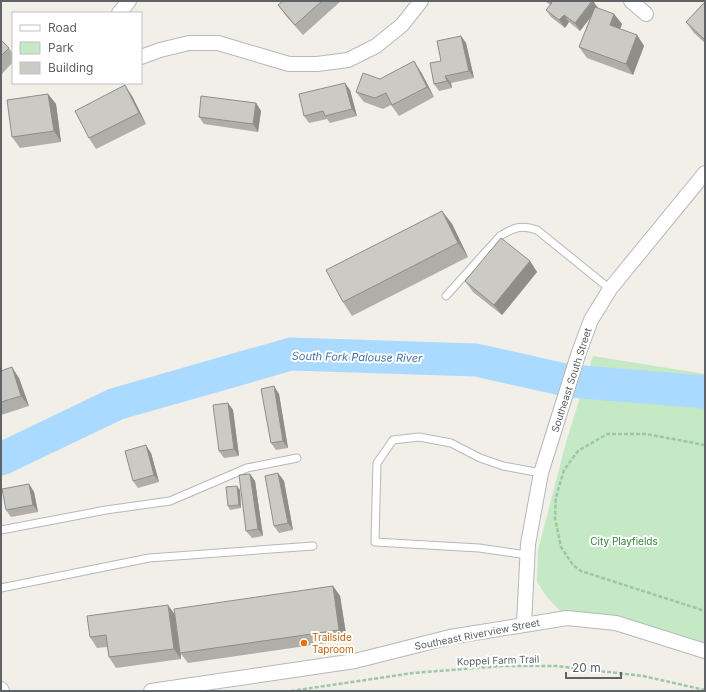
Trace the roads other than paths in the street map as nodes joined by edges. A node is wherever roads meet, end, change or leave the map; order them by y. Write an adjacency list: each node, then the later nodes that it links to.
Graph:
1 (129, 1): 4 (street)
2 (421, 1): 6 (street)
3 (631, 1): 5 (street)
4 (120, 12)
5 (646, 14)
6 (142, 57)
7 (705, 173): 8 (street, Southeast South Street)
8 (610, 289): 9 (lane); 11 (street, Southeast South Street)
9 (446, 296)
10 (297, 458): 12 (lane)
11 (541, 473): 14 (street, Southeast South Street); 14 (lane)
12 (1, 530)
13 (313, 546): 15 (lane)
14 (527, 554): 16 (street, Southeast South Street)
15 (1, 588)
16 (524, 624): 17 (street, Southeast Riverview Street); 18 (street, Southeast Riverview Street)
17 (705, 651)
18 (151, 691)

